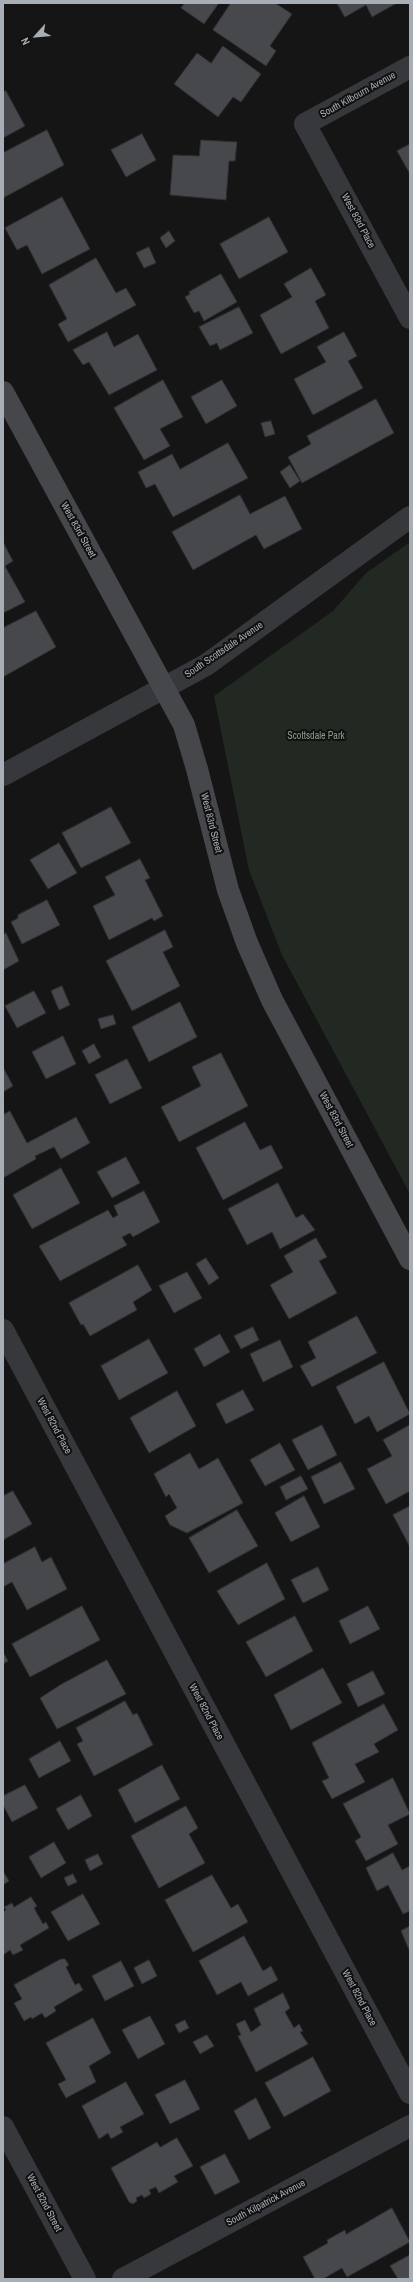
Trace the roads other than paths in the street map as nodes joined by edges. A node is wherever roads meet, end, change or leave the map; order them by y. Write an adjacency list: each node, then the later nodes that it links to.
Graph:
1 (410, 67): 2 (street, South Kilbourn Avenue)
2 (305, 124): 3 (street, West 83rd Place)
3 (410, 318)
4 (3, 392): 6 (street, West 83rd Street)
5 (410, 517): 6 (street, South Scottsdale Avenue)
6 (166, 688): 7 (street, South Scottsdale Avenue); 8 (street, West 83rd Street)
7 (3, 775)
8 (410, 1259)
9 (3, 1330): 10 (street, West 82nd Place)
10 (410, 2093)
11 (410, 2126): 14 (street, South Kilpatrick Avenue)
12 (3, 2127): 13 (street, West 82nd Street)
13 (85, 2279)
14 (123, 2279)

